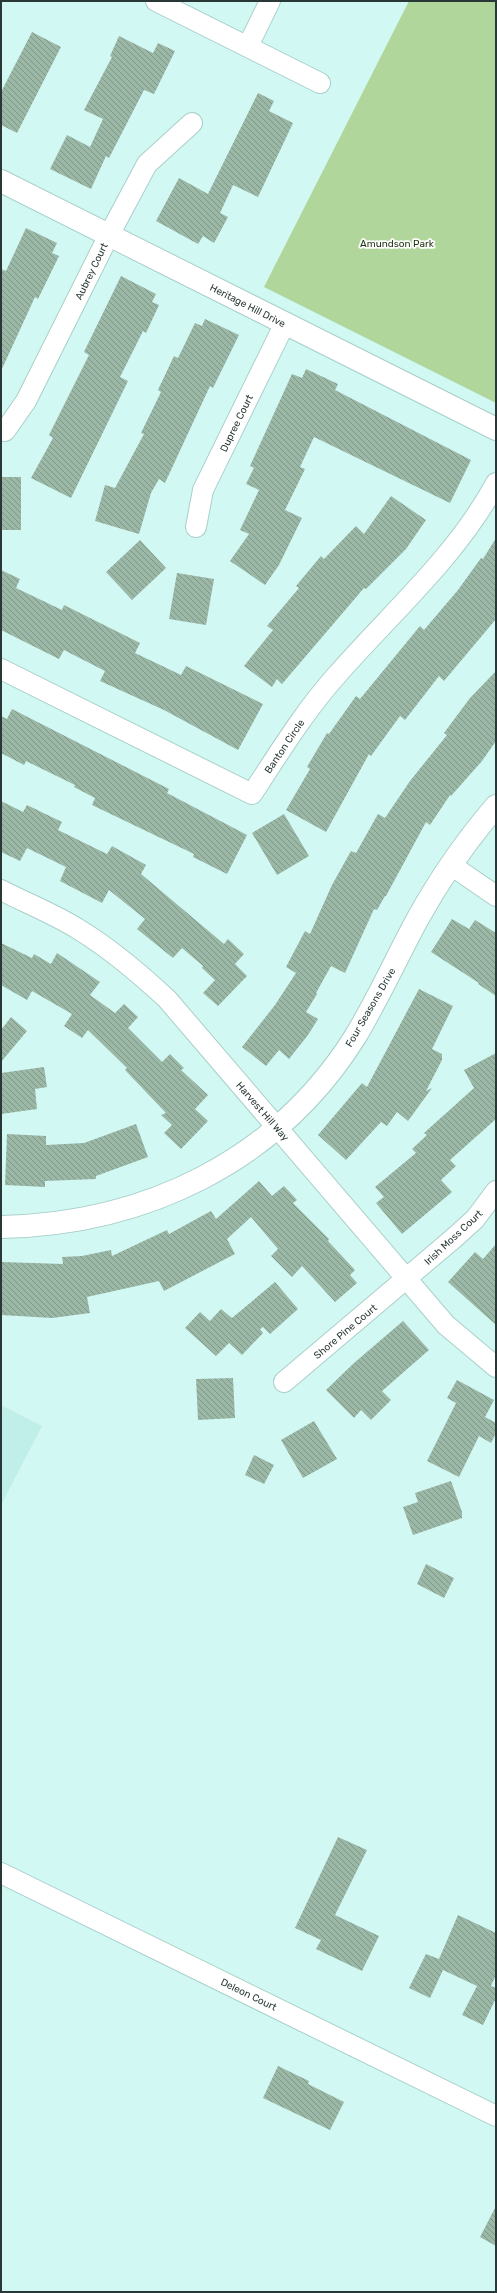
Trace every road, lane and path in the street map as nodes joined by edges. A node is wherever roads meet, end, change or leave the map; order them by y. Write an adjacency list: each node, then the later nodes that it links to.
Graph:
1 (156, 1): 3 (street)
2 (270, 1): 3 (street)
3 (248, 46): 4 (street)
4 (320, 83)
5 (192, 123): 7 (street, Aubrey Court)
6 (1, 181): 7 (street, Heritage Hill Drive)
7 (109, 235): 8 (street, Heritage Hill Drive); 10 (street, Aubrey Court)
8 (285, 323): 9 (street, Heritage Hill Drive); 12 (street, Dupree Court)
9 (496, 428)
10 (5, 431)
11 (496, 483): 13 (street, Banton Circle)
12 (196, 527)
13 (1, 668)
14 (496, 806): 15 (street, Four Seasons Drive)
15 (451, 865): 17 (street); 18 (street, Four Seasons Drive)
16 (1, 890): 18 (street, Harvest Hill Way)
17 (496, 896)
18 (276, 1127): 20 (street, Four Seasons Drive); 21 (street, Harvest Hill Way)
19 (496, 1191): 21 (street, Irish Moss Court)
20 (1, 1227)
21 (406, 1279): 22 (street, Harvest Hill Way); 23 (street, Shore Pine Court)
22 (496, 1367)
23 (284, 1382)
24 (1, 1873): 25 (street, Deleon Court)
25 (496, 2116)

